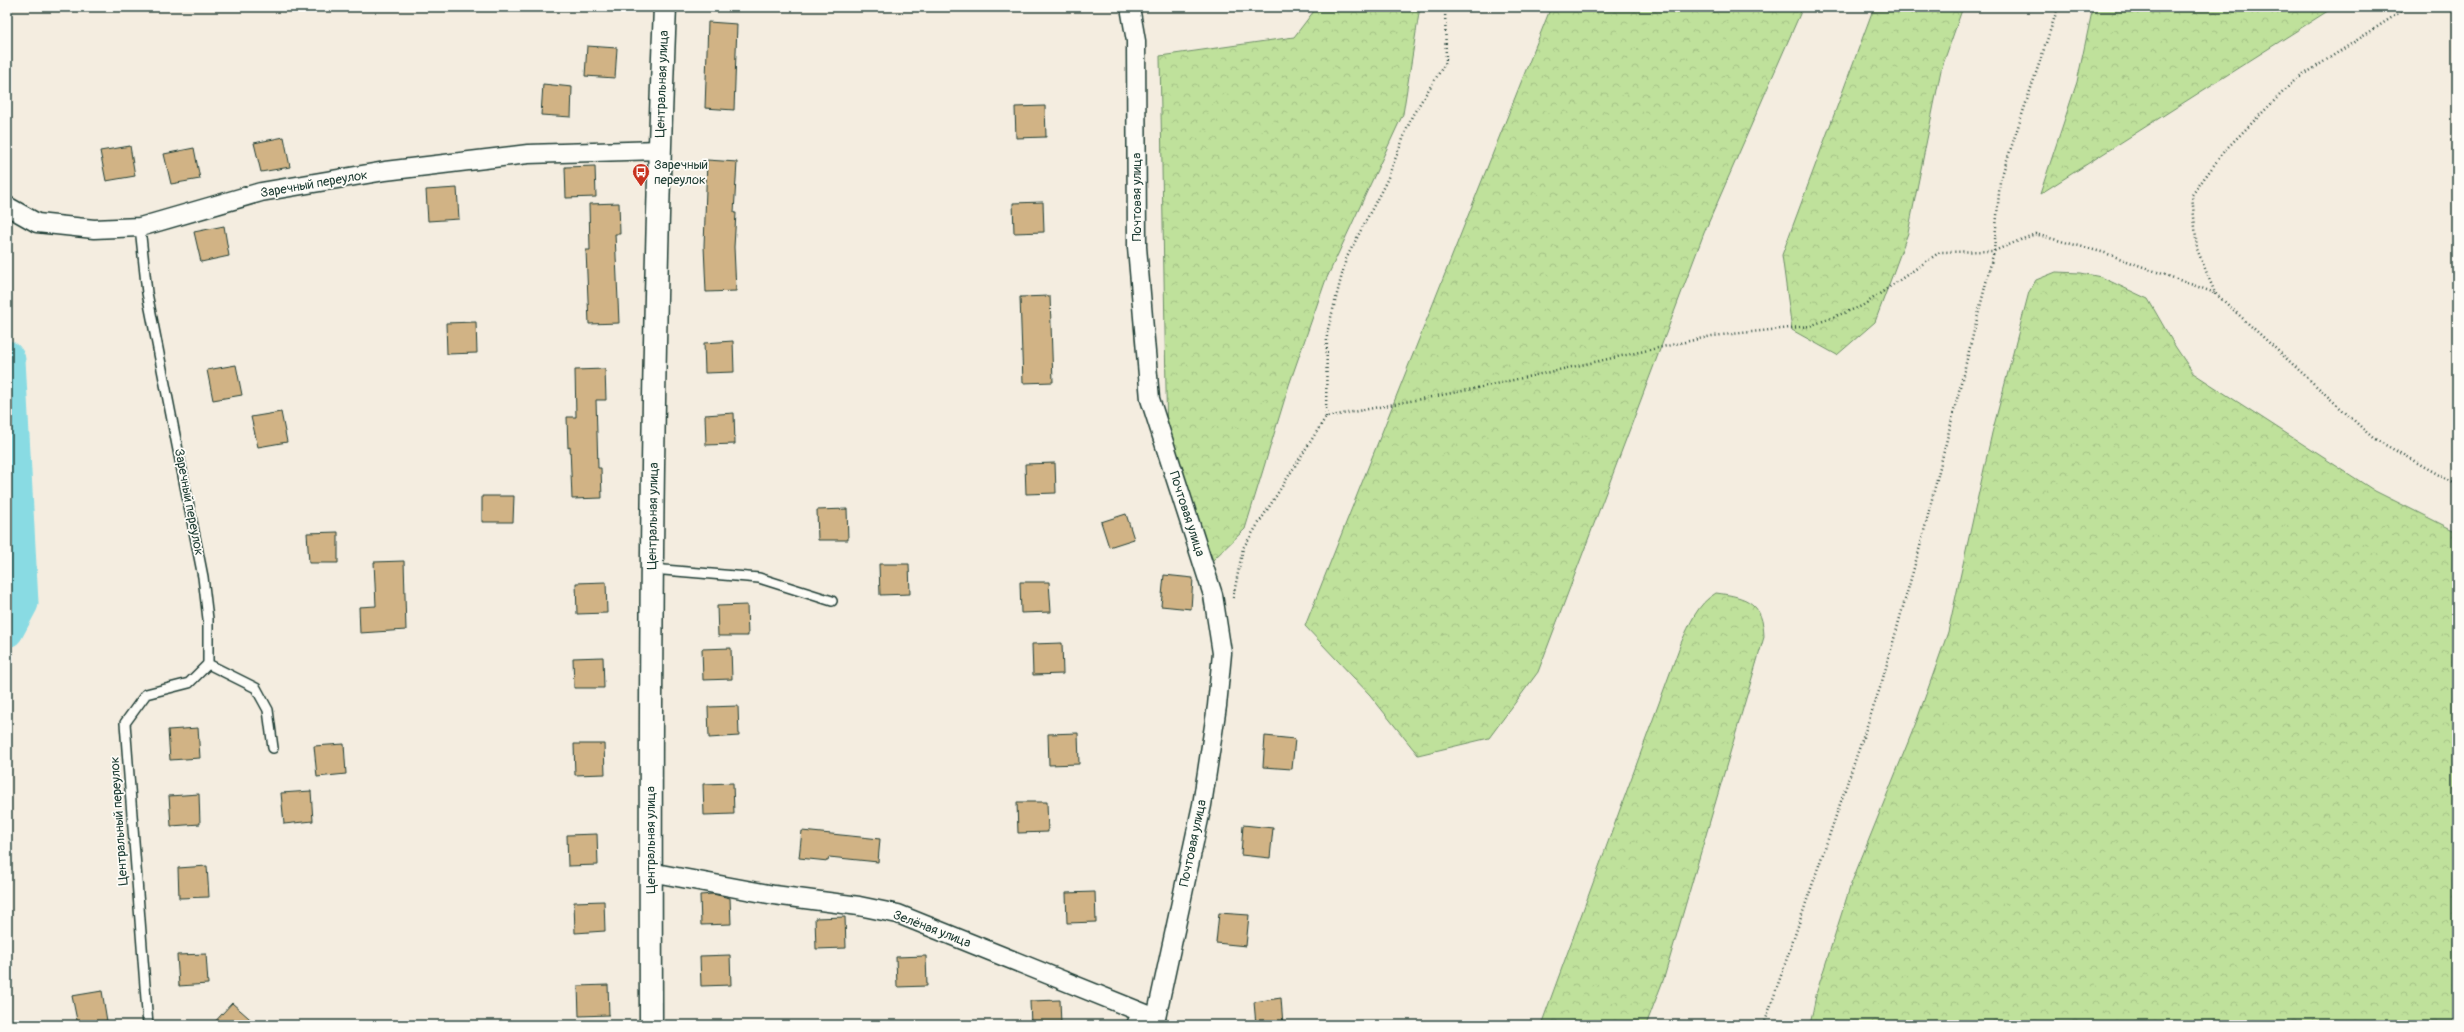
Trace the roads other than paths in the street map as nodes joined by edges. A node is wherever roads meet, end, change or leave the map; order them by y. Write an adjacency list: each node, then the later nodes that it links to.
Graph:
1 (665, 7): 3 (street, Центральная улица)
2 (1130, 7): 12 (street, Почтовая улица)
3 (660, 150): 5 (street, Заречный переулок); 6 (street, Центральная улица)
4 (7, 206): 5 (street, Заречный переулок)
5 (140, 227): 8 (lane, Заречный переулок)
6 (652, 569): 7 (lane); 10 (street, Центральная улица)
7 (832, 600)
8 (208, 664): 9 (lane); 13 (lane, Центральный переулок)
9 (273, 748)
10 (650, 872): 11 (street, Зелёная улица); 14 (street, Центральная улица)
11 (1134, 1018): 12 (street, Зелёная улица)
12 (1158, 1021)
13 (148, 1025)
14 (651, 1025)

